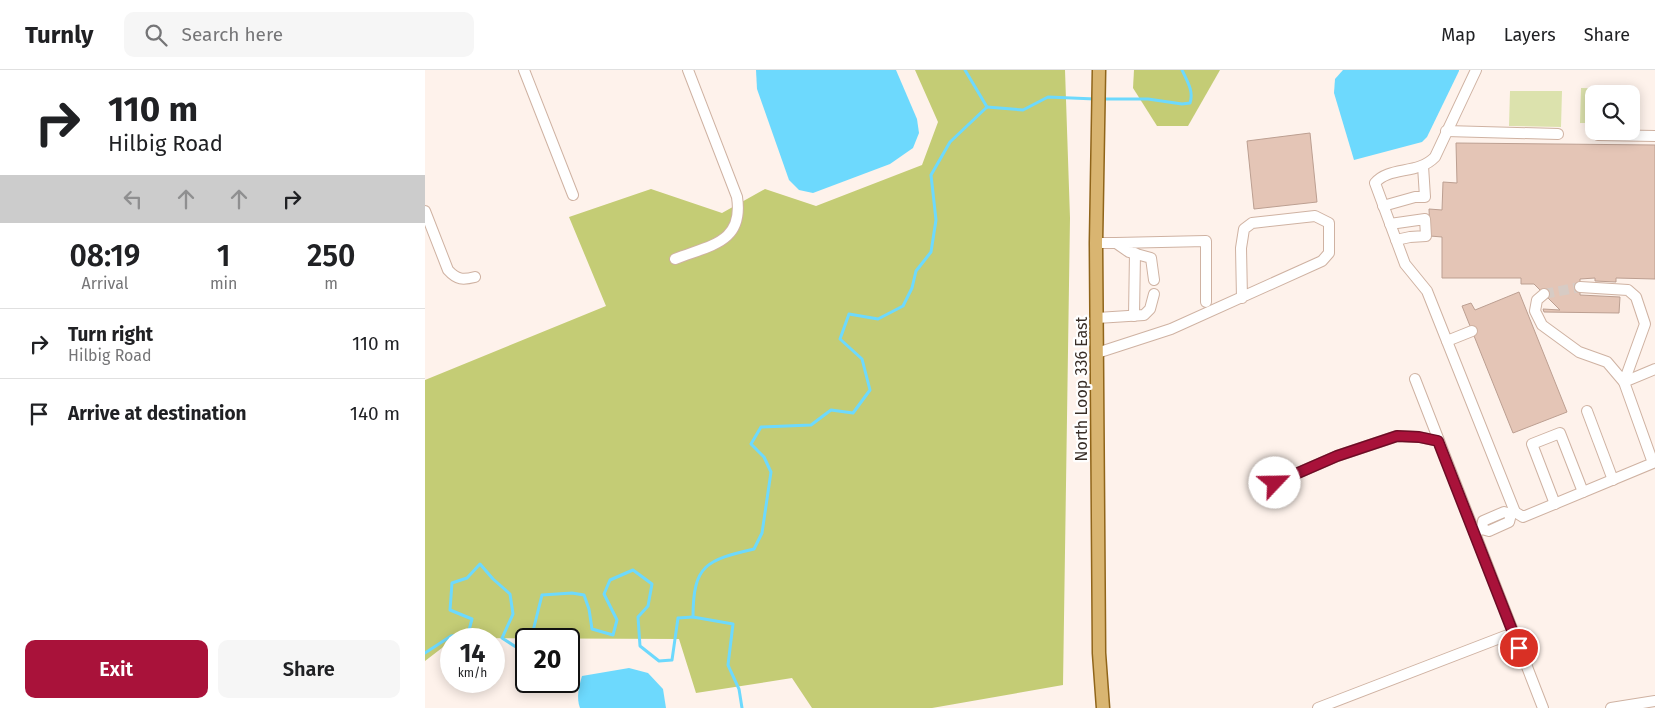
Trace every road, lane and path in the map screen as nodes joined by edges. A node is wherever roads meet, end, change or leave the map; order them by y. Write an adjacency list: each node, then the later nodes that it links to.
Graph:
1 (524, 70): 10 (street)
2 (688, 70): 18 (street)
3 (1099, 70): 15 (main road, North Loop 336 East)
4 (1476, 70): 5 (street)
5 (1446, 131): 6 (street); 9 (street)
6 (1558, 134)
7 (1640, 135): 8 (street)
8 (1655, 136)
9 (1423, 166): 11 (street); 11 (street)
10 (573, 195)
11 (1383, 206): 13 (street)
12 (425, 211): 19 (street)
13 (1390, 224): 14 (street); 14 (street)
14 (1396, 240): 29 (street)
15 (1096, 243): 16 (street); 27 (main road, North Loop 336 East)
16 (1116, 243): 17 (street); 25 (street)
17 (1135, 253): 20 (street); 26 (street)
18 (675, 259)
19 (475, 277)
20 (1154, 280)
21 (1580, 287): 33 (street)
22 (1154, 294): 26 (street)
23 (1544, 294): 33 (street)
24 (1242, 298): 24 (street); 30 (street)
25 (1206, 302)
26 (1134, 316): 27 (street)
27 (1097, 318): 30 (main road, North Loop 336 East)
28 (1473, 331): 29 (street)
29 (1447, 342): 40 (street)
30 (1097, 353): 44 (main road, North Loop 336 East)
31 (1655, 369): 33 (street)
32 (1415, 379): 35 (street)
33 (1624, 382): 36 (street)
34 (1587, 411): 36 (street)
35 (1438, 441): 37 (street); 41 (street)
36 (1613, 480): 38 (street)
37 (1275, 483)
38 (1583, 492): 39 (street); 39 (street)
39 (1555, 504): 40 (street)
40 (1513, 513): 41 (street)
41 (1478, 530): 42 (street)
42 (1513, 633): 45 (street); 46 (street)
43 (1655, 702): 47 (street)
44 (1103, 708)
45 (1318, 708)
46 (1543, 708)
47 (1611, 708)

